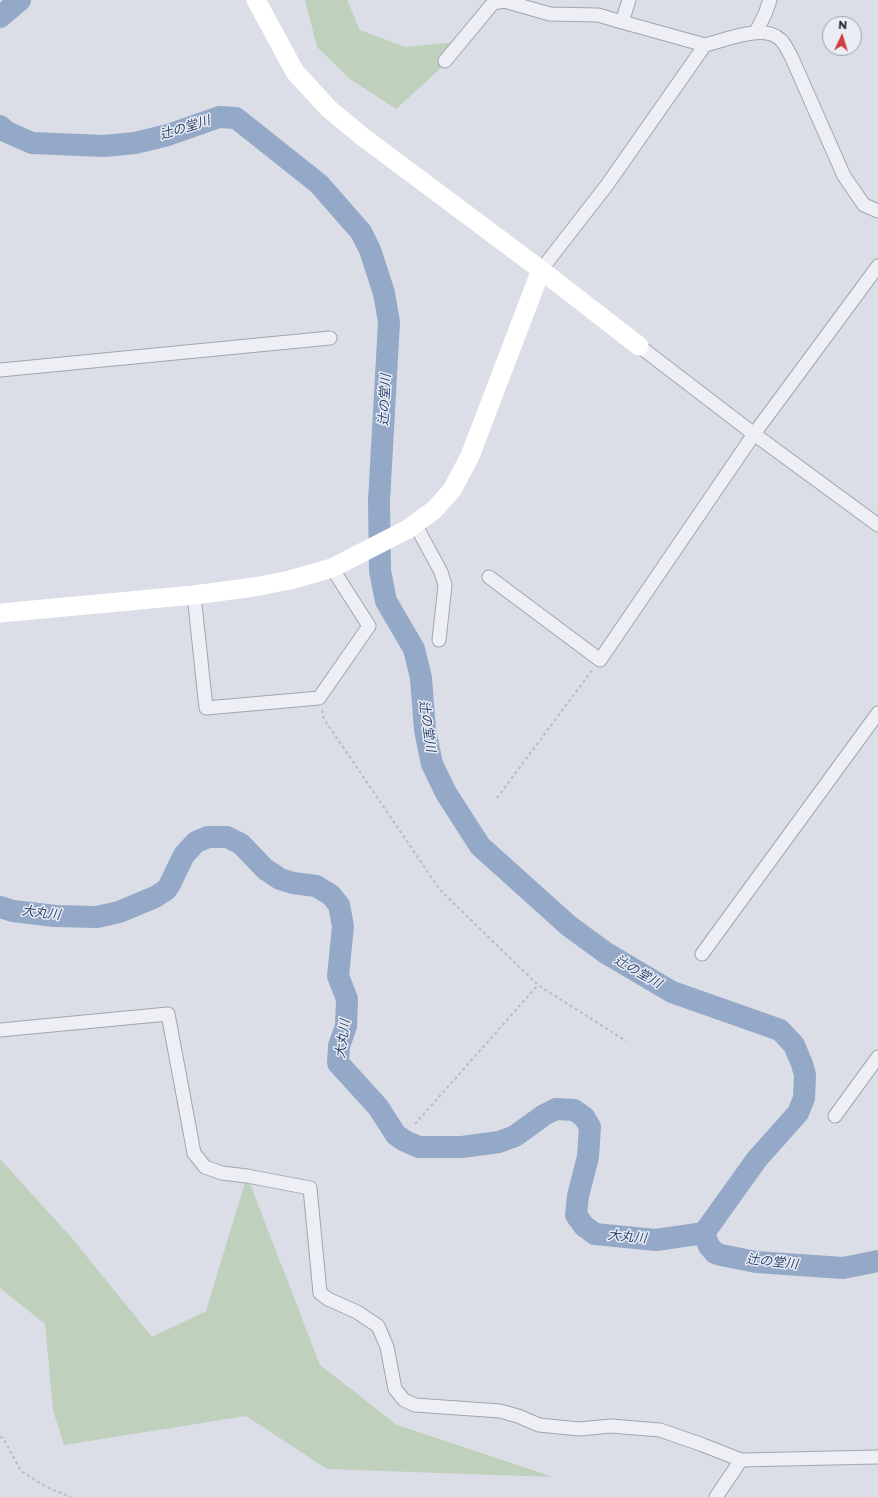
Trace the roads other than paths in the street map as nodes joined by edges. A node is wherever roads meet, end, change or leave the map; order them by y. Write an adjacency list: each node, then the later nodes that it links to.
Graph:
1 (256, 0): 10 (street)
2 (629, 0): 4 (street)
3 (770, 0): 5 (street)
4 (622, 22): 6 (street); 7 (street)
5 (756, 32): 6 (street); 8 (street)
6 (705, 45): 10 (street)
7 (445, 62)
8 (878, 211)
9 (878, 266): 14 (street)
10 (541, 270): 12 (street); 16 (street)
11 (330, 338): 13 (street)
12 (639, 346): 14 (street)
13 (0, 370)
14 (754, 434): 15 (street); 18 (street)
15 (878, 525)
16 (411, 526): 17 (street); 21 (street)
17 (336, 565): 19 (street); 19 (street)
18 (489, 577)
19 (194, 595): 20 (street)
20 (0, 613)
21 (439, 640)
22 (878, 713): 23 (street)
23 (702, 954)
24 (0, 1030): 28 (street)
25 (878, 1057): 26 (street)
26 (834, 1116)
27 (878, 1458): 28 (street)
28 (741, 1460): 29 (street)
29 (716, 1497)

